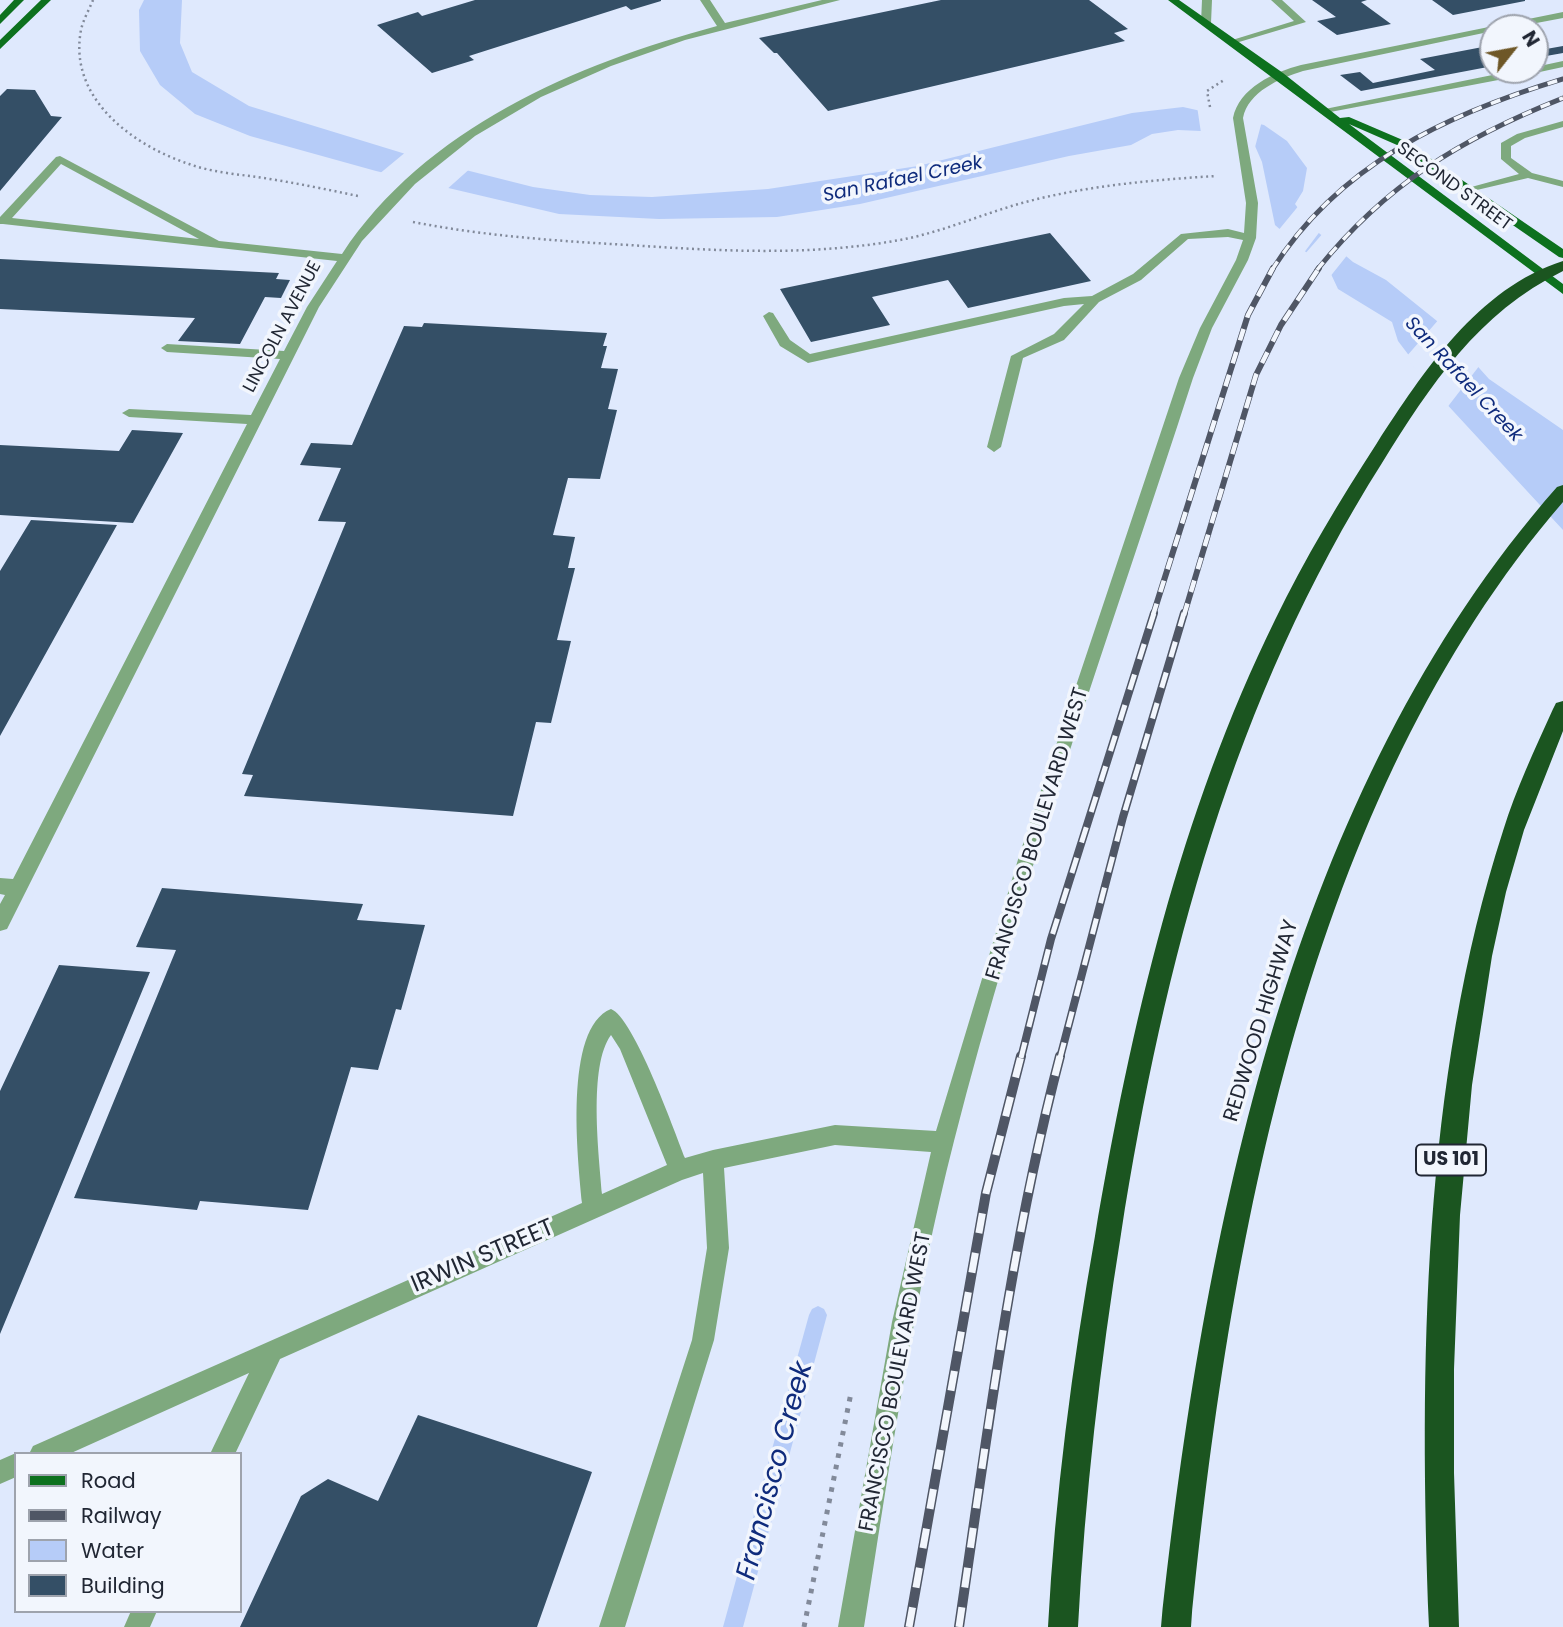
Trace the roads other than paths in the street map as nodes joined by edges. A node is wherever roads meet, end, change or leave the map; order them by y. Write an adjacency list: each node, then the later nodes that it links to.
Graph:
1 (19, 0): 8 (main road)
2 (46, 0): 13 (main road)
3 (705, 0): 10 (street)
4 (835, 0): 10 (street, LINCOLN AVENUE)
5 (1173, 0): 9 (main road, SECOND STREET)
6 (1208, 0): 9 (street)
7 (1276, 0): 12 (street)
8 (0, 21)
9 (1206, 23): 12 (main road, SECOND STREET)
10 (721, 25): 24 (street, LINCOLN AVENUE)
11 (1479, 31): 14 (street)
12 (1233, 43): 14 (main road, SECOND STREET)
13 (0, 46)
14 (1279, 75): 16 (main road, SECOND STREET); 21 (street, FRANCISCO BOULEVARD WEST)
15 (1479, 81): 16 (street)
16 (1325, 110): 20 (main road, SECOND STREET); 26 (main road, SECOND STREET)
17 (1563, 124): 18 (street)
18 (1528, 175): 19 (street); 20 (street)
19 (1563, 184)
20 (1468, 191): 23 (main road, SECOND STREET)
21 (1250, 238): 28 (street); 39 (street, FRANCISCO BOULEVARD WEST)
22 (214, 242): 22 (street); 24 (street)
23 (1563, 254)
24 (343, 258): 31 (street, LINCOLN AVENUE)
25 (1563, 265): 26 (highway)
26 (1542, 274): 27 (main road, SECOND STREET); 48 (highway)
27 (1563, 289)
28 (1095, 299): 29 (street); 34 (street)
29 (769, 316)
30 (167, 348): 31 (street)
31 (288, 355): 33 (street, LINCOLN AVENUE)
32 (129, 413): 33 (street)
33 (256, 419): 37 (street, LINCOLN AVENUE)
34 (994, 447)
35 (1563, 491): 49 (highway, REDWOOD HIGHWAY)
36 (1563, 709): 50 (highway, US 101)
37 (9, 887): 38 (street, LINCOLN AVENUE)
38 (0, 923)
39 (944, 1142): 40 (street, IRWIN STREET); 47 (street, FRANCISCO BOULEVARD WEST)
40 (713, 1160): 41 (street, IRWIN STREET); 46 (street)
41 (680, 1170): 42 (street, IRWIN STREET); 42 (street)
42 (593, 1210): 43 (street, IRWIN STREET)
43 (272, 1352): 44 (street, IRWIN STREET); 45 (street)
44 (46, 1452)
45 (223, 1452)
46 (611, 1627)
47 (851, 1627)
48 (1063, 1627)
49 (1176, 1627)
50 (1444, 1627)

